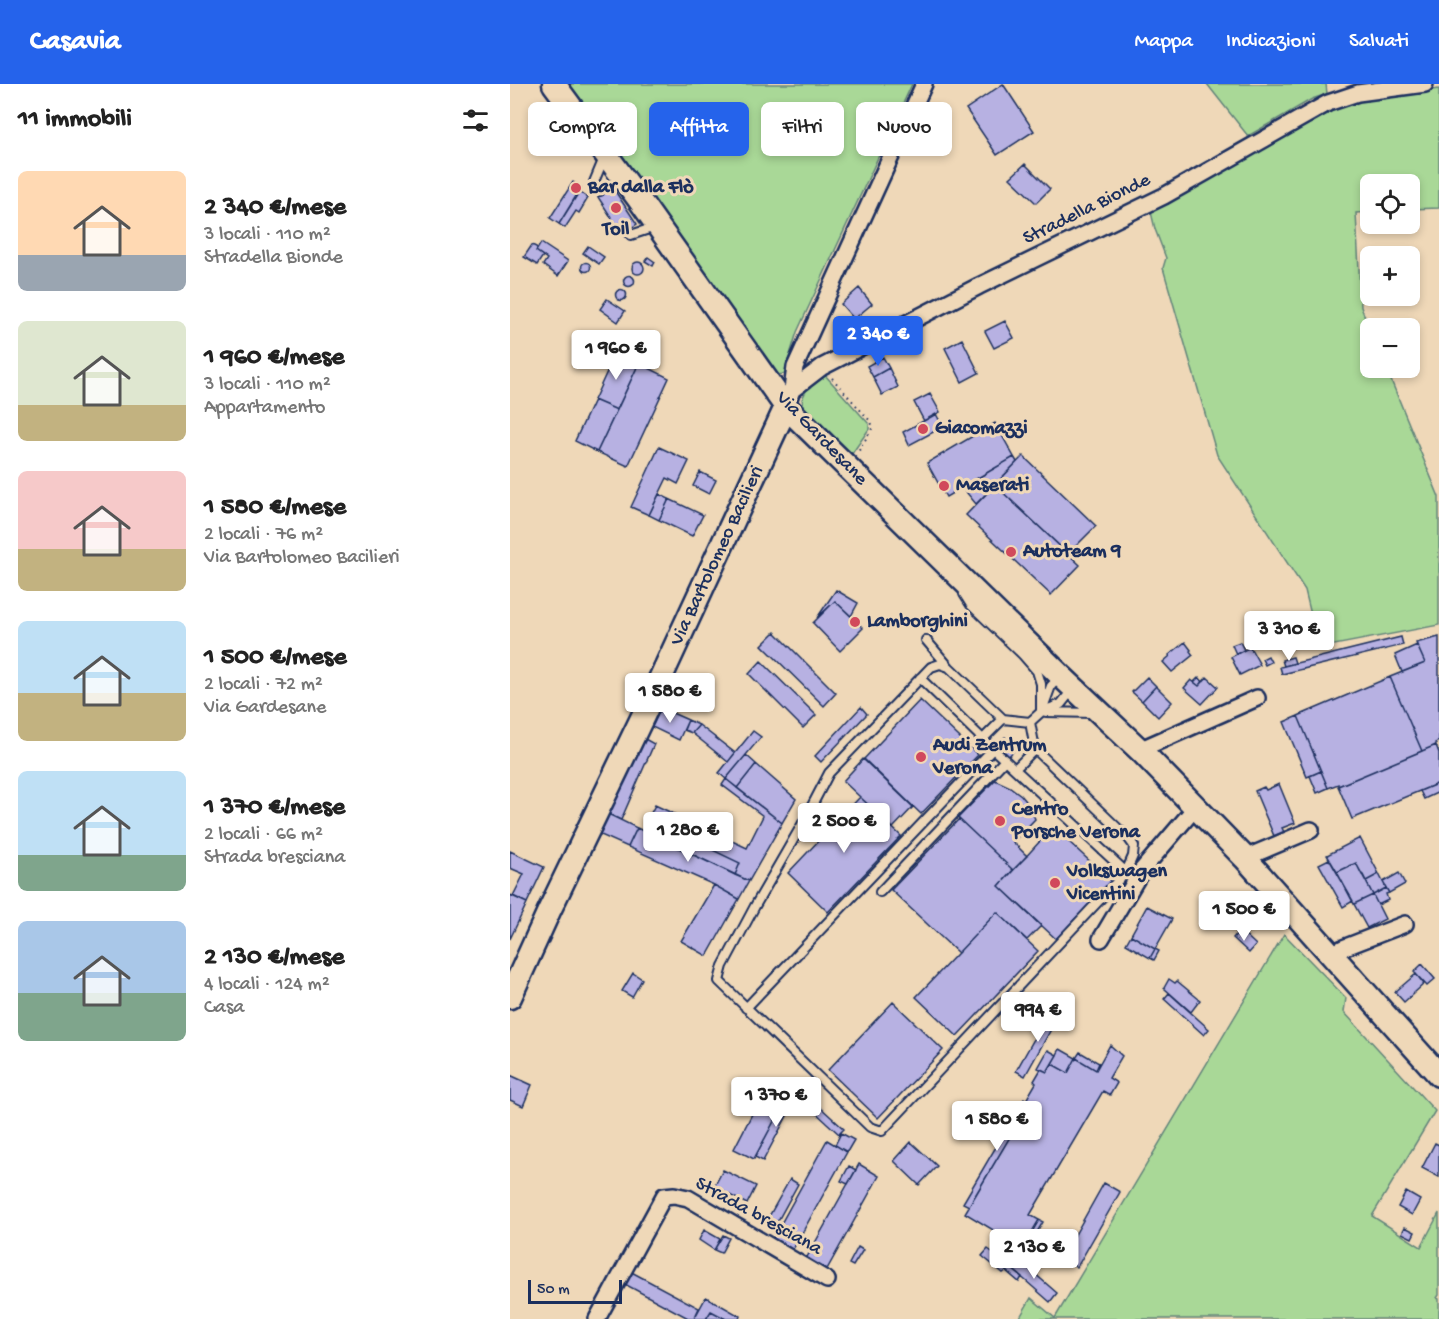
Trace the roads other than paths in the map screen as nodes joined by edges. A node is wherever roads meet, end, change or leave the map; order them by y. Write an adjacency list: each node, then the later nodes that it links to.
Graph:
1 (554, 84): 4 (main road, Via Gardesane)
2 (924, 84): 10 (street)
3 (1425, 84): 10 (street, Stradella Bionde)
4 (567, 102)
5 (605, 156): 7 (lane)
6 (607, 156): 8 (main road, Via Gardesane)
7 (600, 192)
8 (658, 226): 9 (lane); 10 (main road, Via Gardesane)
9 (627, 230)
10 (789, 399): 11 (main road, Via Gardesane); 35 (main road, Via Bartolomeo Bacilieri)
11 (941, 560): 15 (main road, Via Gardesane); 17 (lane)
12 (926, 640): 13 (lane)
13 (949, 667): 14 (lane); 19 (lane)
14 (920, 678): 21 (lane); 36 (lane)
15 (1067, 682): 17 (lane); 17 (lane); 18 (main road, Via Gardesane)
16 (1257, 698): 24 (street)
17 (1041, 712): 18 (lane); 20 (lane)
18 (1100, 714): 24 (main road, Via Gardesane)
19 (1003, 719): 20 (lane); 21 (lane)
20 (1030, 722): 23 (lane)
21 (983, 739): 22 (lane)
22 (993, 748): 25 (lane); 36 (lane)
23 (1035, 749): 26 (lane); 30 (lane)
24 (1139, 750): 27 (main road, Via Gardesane)
25 (1005, 760): 26 (lane); 31 (lane)
26 (1015, 769): 30 (lane)
27 (1195, 808): 29 (main road, Via Gardesane); 33 (street)
28 (1311, 830): 29 (street)
29 (1245, 858): 34 (main road, Via Gardesane)
30 (1126, 872): 36 (lane)
31 (880, 892)
32 (1405, 924): 34 (street)
33 (1101, 939)
34 (1331, 955): 37 (main road, Via Gardesane)
35 (511, 990)
36 (746, 1008)
37 (1439, 1074)
38 (827, 1280): 39 (street, Strada bresciana)
39 (597, 1319)

